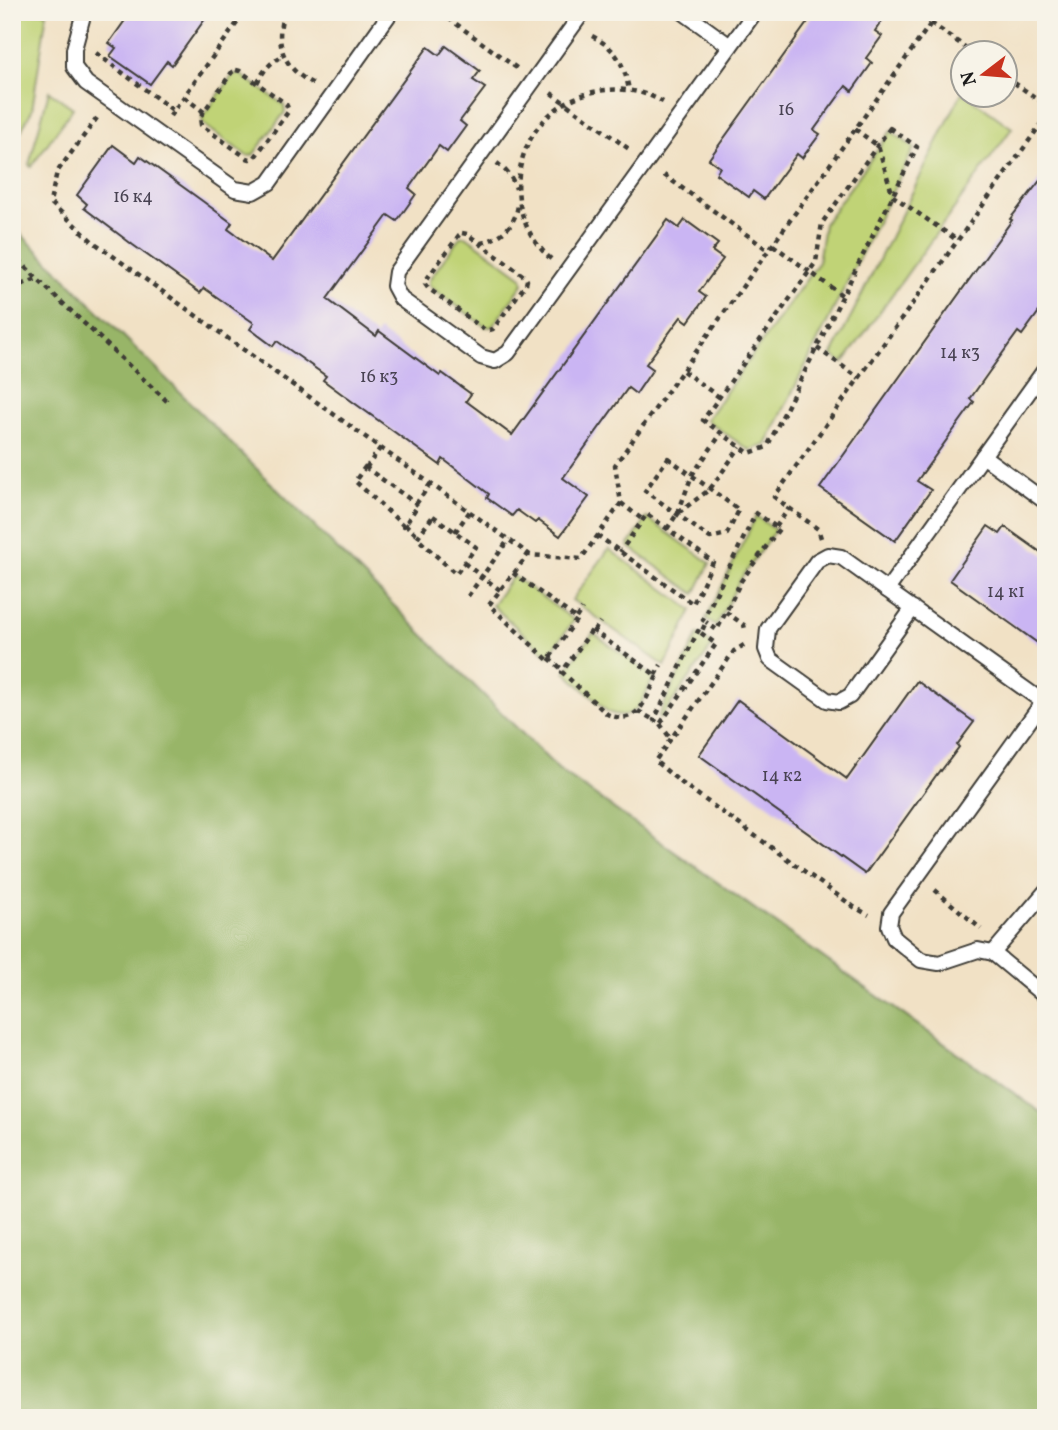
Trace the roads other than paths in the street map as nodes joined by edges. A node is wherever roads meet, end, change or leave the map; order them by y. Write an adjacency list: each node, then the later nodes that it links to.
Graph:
1 (84, 12): 2 (lane)
2 (391, 12)
3 (583, 12): 6 (lane)
4 (683, 12): 6 (lane)
5 (755, 12): 6 (lane)
6 (730, 46)
7 (1046, 368): 8 (lane)
8 (983, 456): 9 (lane); 10 (lane)
9 (1046, 502)
10 (887, 590): 11 (lane); 11 (lane)
11 (913, 608): 12 (lane)
12 (1044, 703): 14 (lane)
13 (1046, 891): 14 (lane)
14 (997, 949): 15 (lane)
15 (1046, 997)

